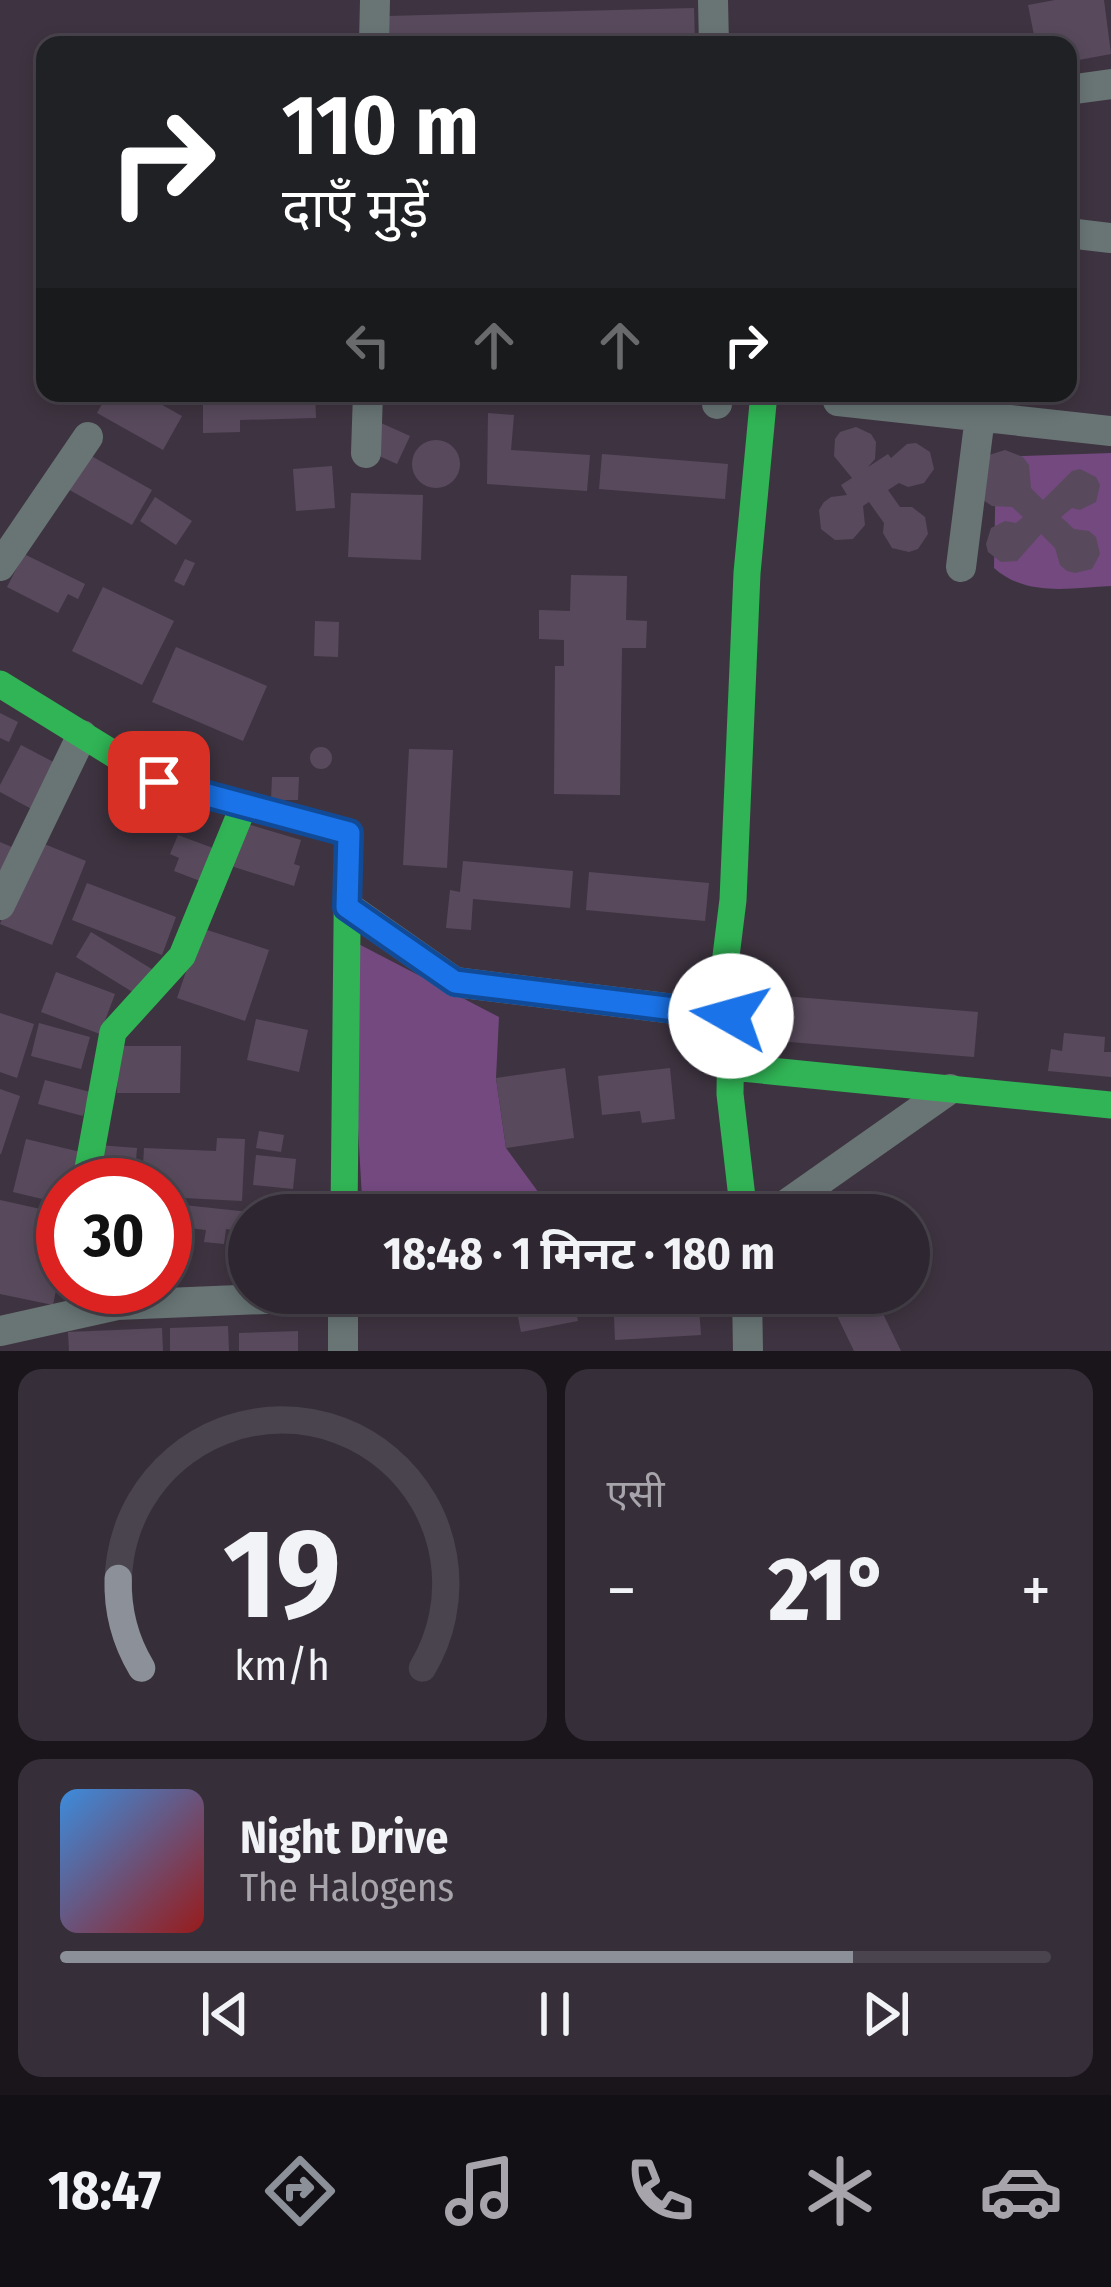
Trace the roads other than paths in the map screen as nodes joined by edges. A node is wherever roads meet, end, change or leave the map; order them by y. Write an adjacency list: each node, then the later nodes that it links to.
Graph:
1 (375, 0): 3 (street)
2 (713, 0): 4 (street)
3 (374, 36)
4 (714, 36)
5 (1111, 84): 6 (street)
6 (1077, 89)
7 (1077, 234): 8 (street)
8 (1111, 238)
9 (368, 402): 15 (street)
10 (763, 402): 23 (street)
11 (874, 402): 12 (street)
12 (981, 405): 13 (street); 17 (street)
13 (1111, 430)
14 (88, 436): 16 (street)
15 (366, 453)
16 (0, 566)
17 (961, 567)
18 (0, 684): 19 (street)
19 (82, 734): 20 (street); 21 (street)
20 (244, 805): 22 (street); 27 (street)
21 (0, 904)
22 (347, 907): 23 (street); 28 (street)
23 (731, 1016): 24 (street)
24 (731, 1066): 25 (street); 29 (street)
25 (950, 1089): 26 (street); 30 (street)
26 (1111, 1105)
27 (90, 1158)
28 (344, 1194)
29 (742, 1194)
30 (801, 1194)
31 (228, 1300): 32 (street)
32 (192, 1301)
33 (42, 1314): 36 (street)
34 (333, 1314): 37 (street)
35 (747, 1314): 38 (street)
36 (0, 1331)
37 (343, 1351)
38 (748, 1351)

